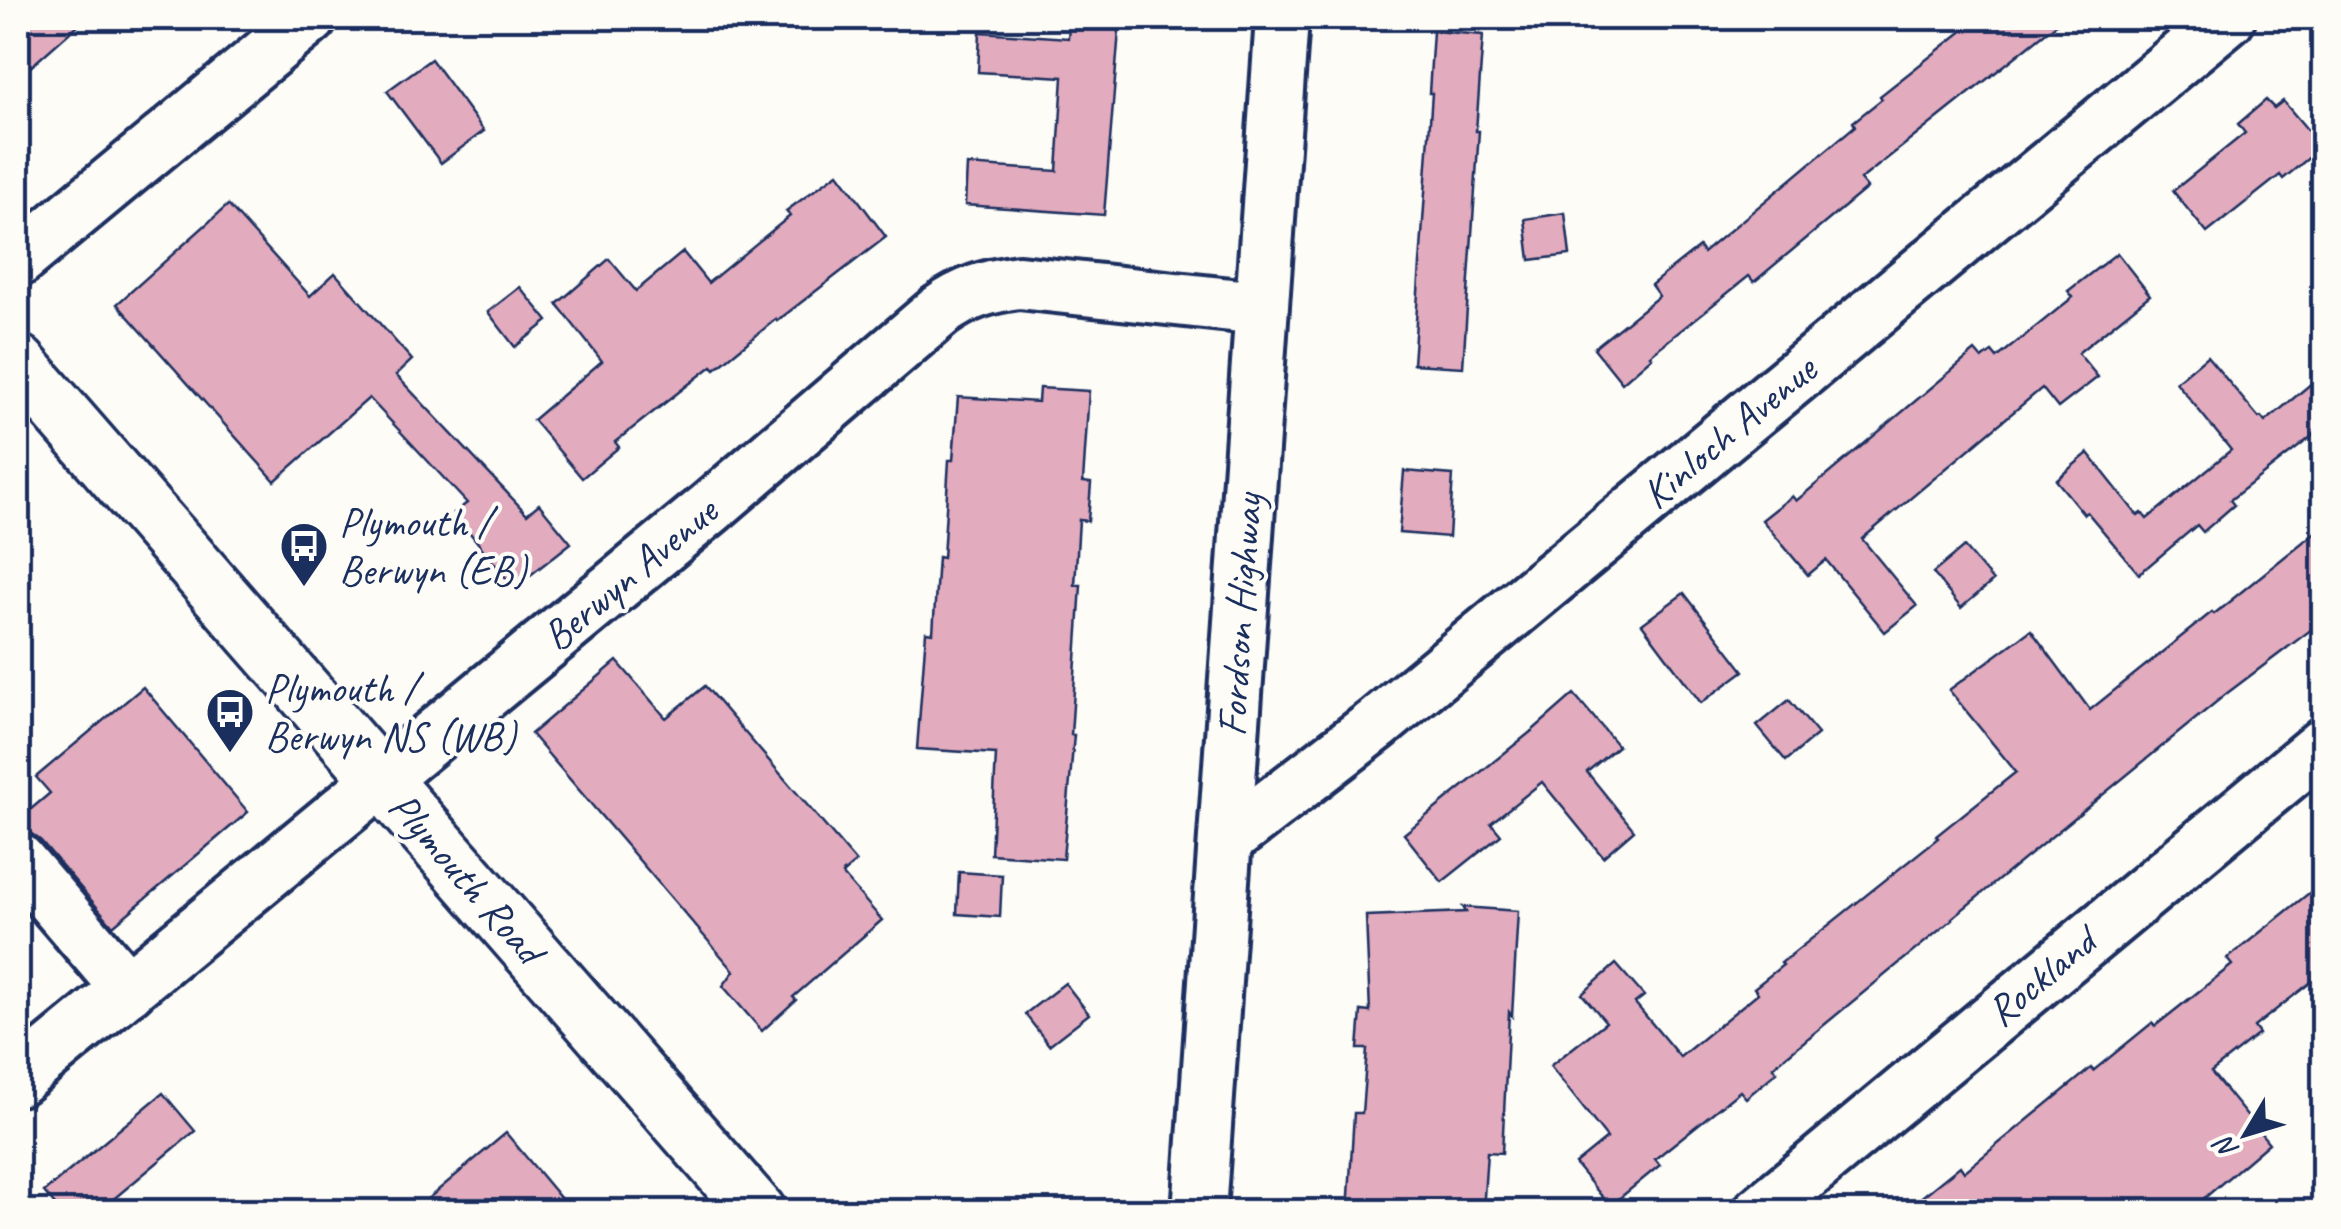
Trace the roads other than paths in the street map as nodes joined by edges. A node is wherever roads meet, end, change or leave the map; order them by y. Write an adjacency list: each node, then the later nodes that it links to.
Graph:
1 (310, 18): 4 (street)
2 (1282, 18): 5 (street, Fordson Highway)
3 (2228, 18): 9 (street, Kinloch Avenue)
4 (18, 260)
5 (1260, 308): 8 (street, Berwyn Avenue); 9 (street, Fordson Highway)
6 (18, 362): 8 (main road, Plymouth Road)
7 (2324, 744): 15 (street, Rockland)
8 (381, 780): 11 (street, Berwyn Avenue); 13 (main road, Plymouth Road)
9 (1225, 842): 14 (street, Fordson Highway)
10 (18, 860): 11 (street)
11 (128, 988): 12 (street, Berwyn Avenue)
12 (18, 1079)
13 (758, 1212)
14 (1199, 1212)
15 (1760, 1212)

